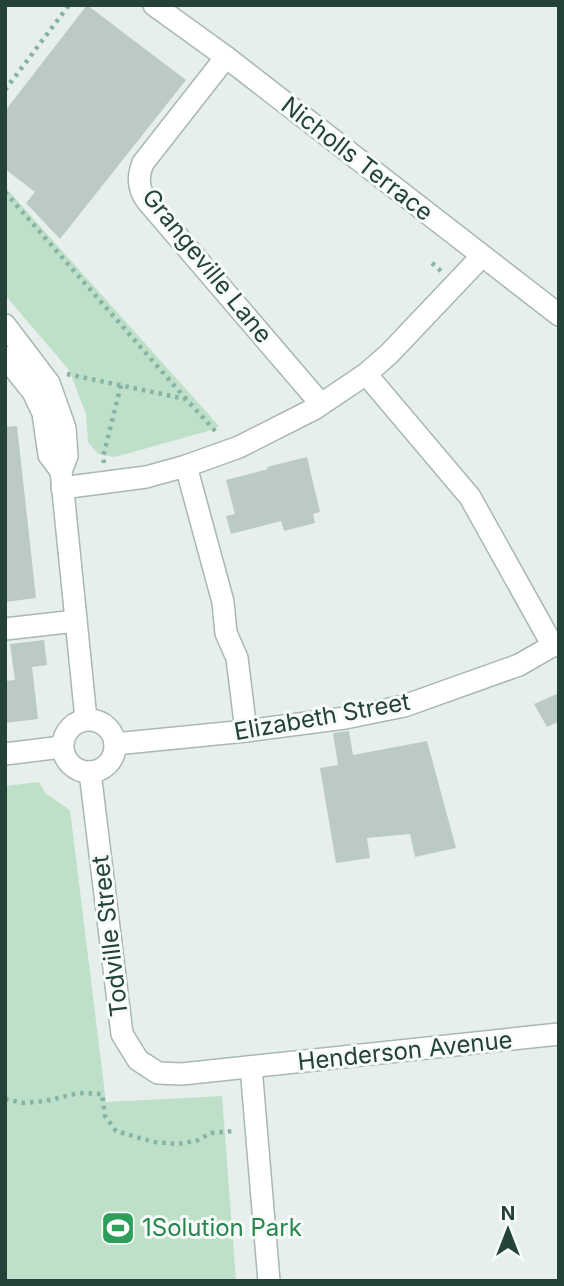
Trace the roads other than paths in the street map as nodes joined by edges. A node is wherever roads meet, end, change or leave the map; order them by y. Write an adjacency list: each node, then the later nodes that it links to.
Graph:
1 (154, 5): 2 (street, Nicholls Terrace)
2 (226, 57): 3 (street, Nicholls Terrace); 8 (street, Grangeville Lane)
3 (482, 256): 4 (street, Nicholls Terrace); 7 (street)
4 (559, 315)
5 (5, 325): 10 (street)
6 (5, 357): 10 (street)
7 (366, 374): 8 (street); 13 (street)
8 (321, 404): 9 (street)
9 (186, 466): 10 (street); 15 (street)
10 (62, 480): 11 (street)
11 (76, 621): 12 (street); 14 (street)
12 (5, 629)
13 (556, 644): 15 (street, Elizabeth Street)
14 (86, 719): 16 (street); 17 (street)
15 (246, 732): 16 (street, Elizabeth Street)
16 (115, 744): 19 (street)
17 (62, 747): 18 (street); 19 (street)
18 (5, 754)
19 (90, 772): 21 (street, Todville Street)
20 (559, 1034): 21 (street, Henderson Avenue)
21 (251, 1067): 22 (street)
22 (269, 1281)

